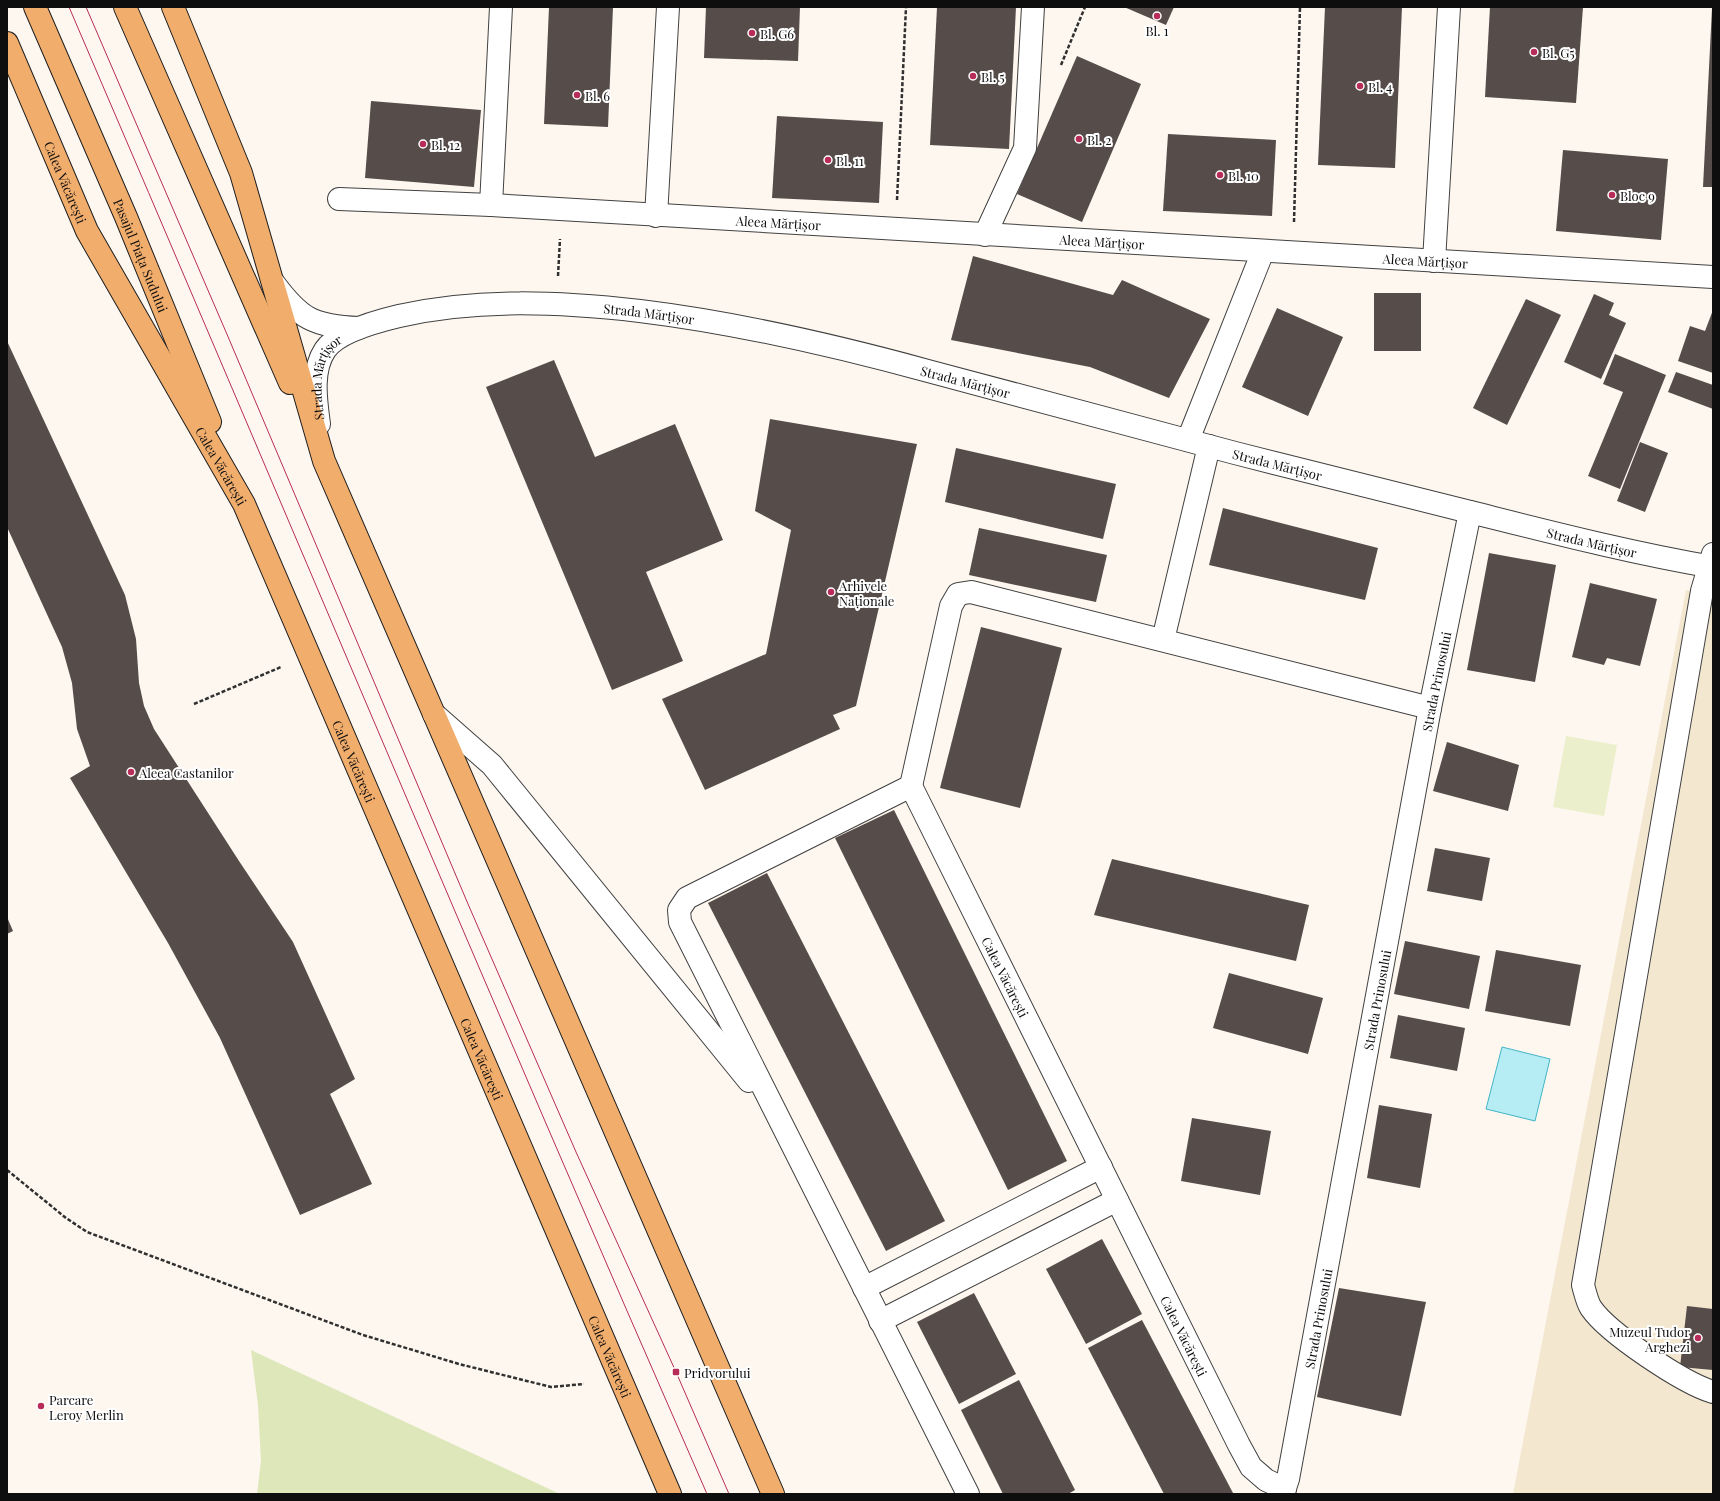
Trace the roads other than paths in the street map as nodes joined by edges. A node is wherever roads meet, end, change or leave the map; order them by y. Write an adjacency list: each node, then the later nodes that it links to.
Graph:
1 (35, 7): 21 (main road, Pasajul Piața Sudului)
2 (126, 7): 20 (main road)
3 (173, 7): 16 (main road)
4 (501, 7): 10 (street)
5 (668, 7): 11 (street)
6 (1033, 7): 12 (street)
7 (1449, 7): 14 (street)
8 (7, 43): 21 (main road, Calea Văcărești)
9 (339, 199): 10 (street, Aleea Mărțișor)
10 (491, 205): 11 (street, Aleea Mărțișor)
11 (656, 216): 12 (street, Aleea Mărțișor)
12 (985, 235): 13 (street, Aleea Mărțișor)
13 (1263, 251): 14 (street, Aleea Mărțișor); 18 (street)
14 (1434, 260): 15 (street, Aleea Mărțișor)
15 (1713, 277)
16 (272, 282): 17 (street); 20 (main road)
17 (360, 328): 18 (street, Strada Mărțișor); 20 (street, Strada Mărțișor)
18 (1188, 440): 19 (street, Strada Mărțișor)
19 (1209, 446): 22 (street, Strada Mărțișor); 24 (street)
20 (324, 461): 26 (main road)
21 (244, 504): 35 (main road, Calea Văcărești)
22 (1470, 512): 23 (street, Strada Mărțișor); 25 (street, Strada Prinosului)
23 (1711, 562): 33 (street)
24 (1163, 640): 25 (street); 27 (street)
25 (1430, 708): 34 (street, Strada Prinosului)
26 (434, 714): 28 (street); 36 (main road)
27 (911, 786): 28 (street); 29 (street, Calea Văcărești)
28 (776, 1114): 31 (street)
29 (1101, 1167): 30 (street, Calea Văcărești); 31 (street)
30 (1117, 1200): 32 (street); 34 (street, Calea Văcărești)
31 (864, 1288): 32 (street)
32 (880, 1321): 37 (street)
33 (1713, 1392)
34 (1284, 1491)
35 (670, 1494)
36 (773, 1494)
37 (968, 1494)

